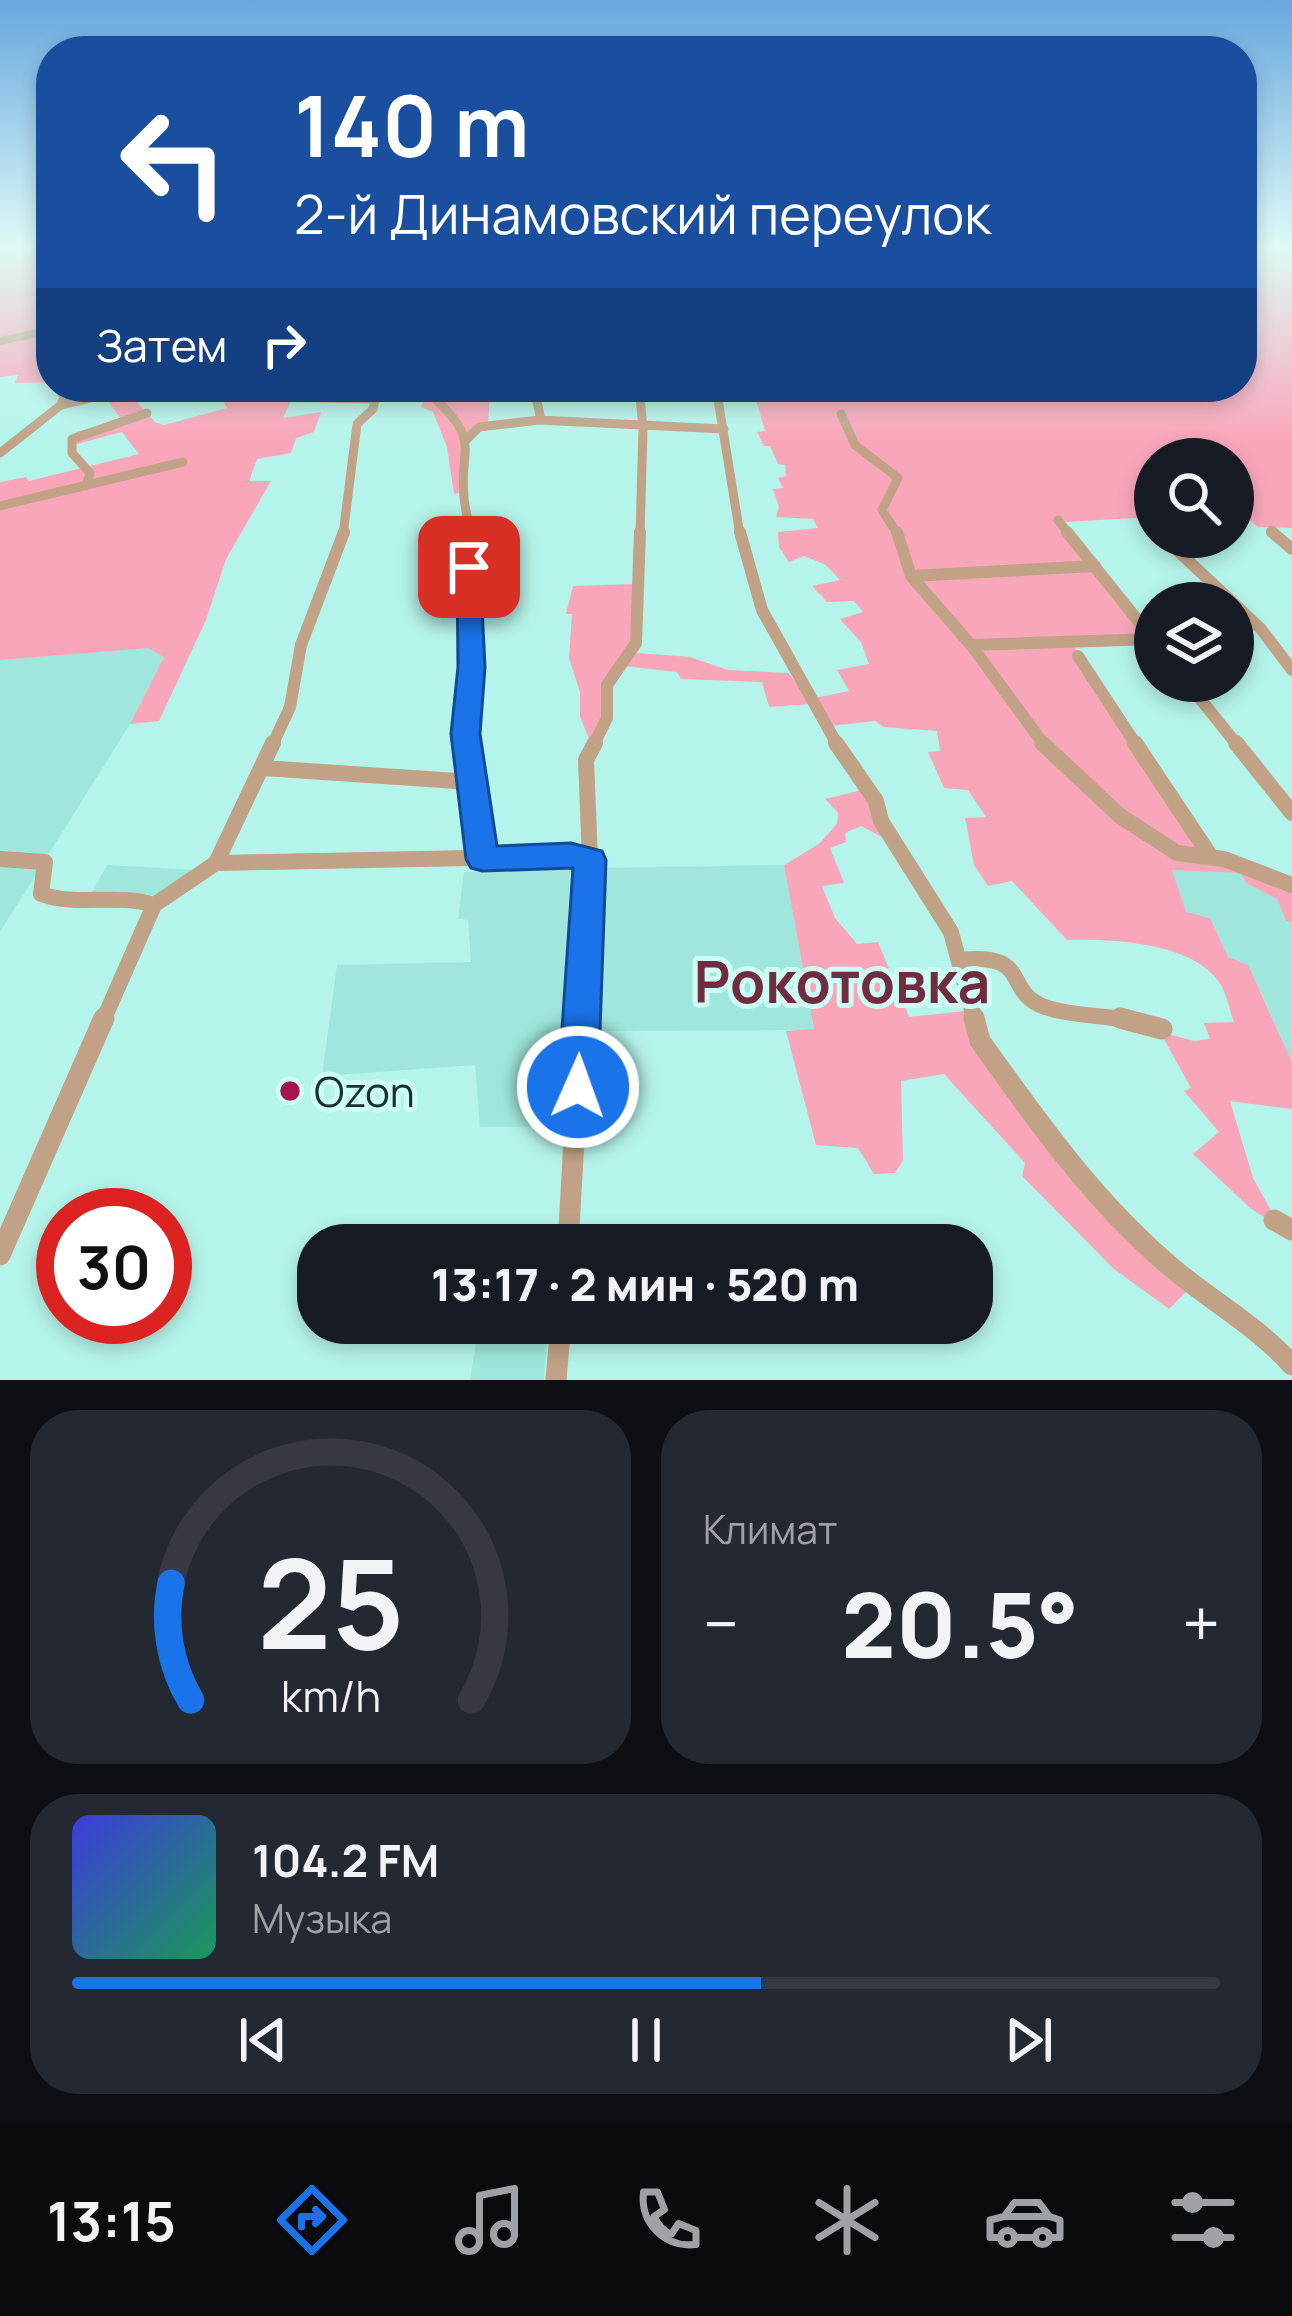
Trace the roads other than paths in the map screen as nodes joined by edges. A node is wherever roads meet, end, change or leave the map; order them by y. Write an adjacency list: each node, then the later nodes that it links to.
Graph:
1 (36, 334): 2 (street)
2 (0, 341)
3 (62, 402): 10 (street)
4 (74, 402): 10 (street)
5 (373, 402): 33 (street)
6 (437, 402): 16 (street)
7 (537, 402): 13 (street)
8 (640, 402): 14 (street)
9 (719, 402): 15 (street)
10 (61, 405): 17 (street)
11 (147, 413): 19 (street)
12 (842, 414): 26 (street)
13 (541, 421): 14 (street); 16 (street)
14 (643, 428): 15 (street); 39 (street)
15 (724, 430): 43 (street)
16 (466, 440): 34 (street)
17 (0, 453)
18 (183, 462): 19 (street)
19 (86, 486): 20 (street)
20 (0, 506)
21 (1058, 520): 25 (street)
22 (1270, 531): 23 (street)
23 (1292, 549)
24 (1185, 558): 31 (street)
25 (1095, 566): 26 (street); 27 (street)
26 (910, 576): 29 (street)
27 (1134, 615)
28 (1134, 641): 29 (street)
29 (971, 645): 36 (street)
30 (1078, 656): 36 (street)
31 (1292, 670)
32 (1203, 702): 35 (street)
33 (262, 767): 34 (street); 40 (street)
34 (472, 782): 38 (street)
35 (1292, 813)
36 (1211, 857): 41 (street)
37 (0, 859): 42 (street)
38 (482, 859): 39 (street); 40 (street)
39 (590, 860): 45 (street)
40 (216, 863): 42 (street)
41 (1292, 884)
42 (154, 905): 46 (street)
43 (960, 960): 44 (street); 48 (street)
44 (1162, 1029)
45 (569, 1224)
46 (0, 1255)
47 (559, 1344): 49 (street)
48 (1292, 1365)
49 (556, 1380)

